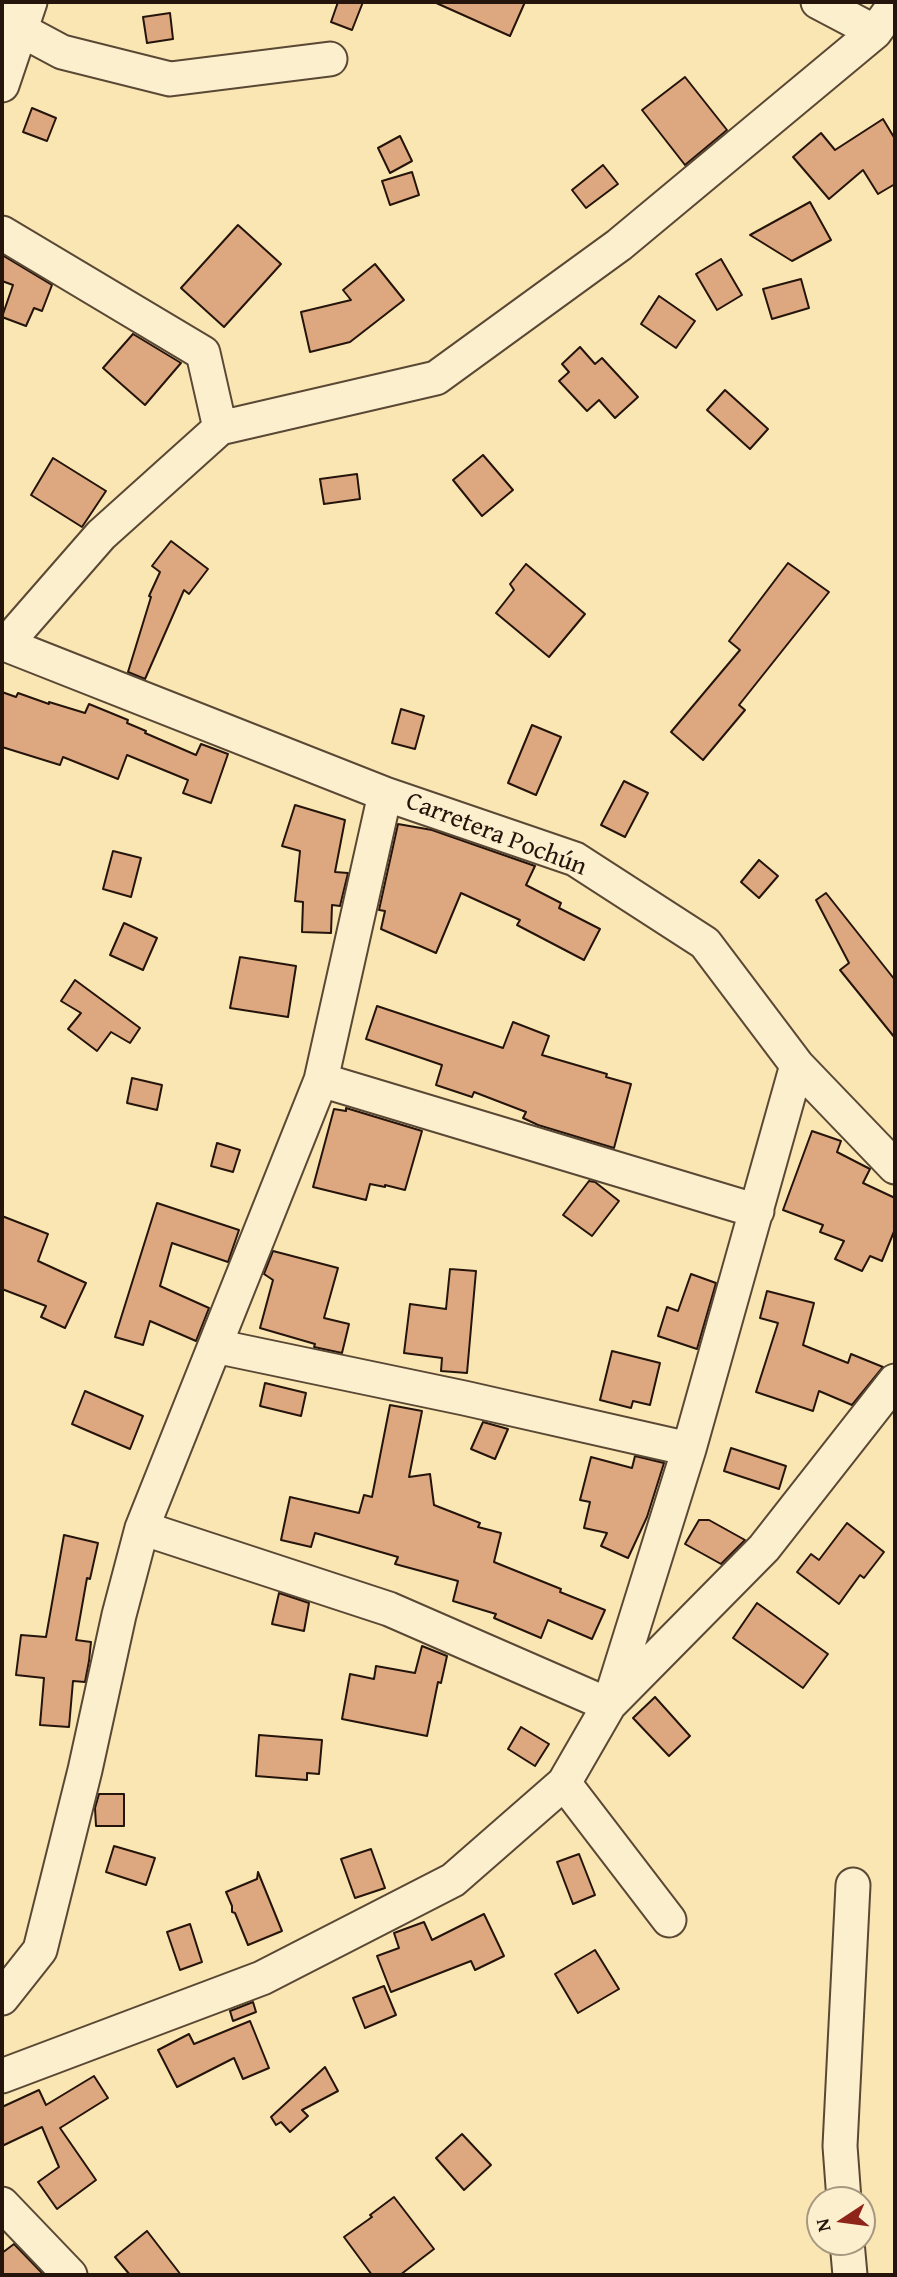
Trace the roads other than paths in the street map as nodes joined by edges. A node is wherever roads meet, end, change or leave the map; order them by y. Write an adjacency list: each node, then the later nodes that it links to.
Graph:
1 (818, 2): 3 (street)
2 (895, 4): 3 (street)
3 (875, 33): 7 (street)
4 (11, 41): 5 (street)
5 (330, 60)
6 (2, 233): 7 (street)
7 (220, 428): 8 (street)
8 (4, 644): 9 (street, Carretera Pochún)
9 (385, 794): 10 (street, Carretera Pochún); 11 (street)
10 (797, 1065): 12 (street, Carretera Pochún); 13 (street)
11 (321, 1080): 13 (street); 14 (street)
12 (895, 1167)
13 (757, 1211): 16 (street)
14 (215, 1346): 16 (street); 17 (street)
15 (895, 1381): 18 (street)
16 (689, 1449): 18 (street)
17 (142, 1528): 18 (street); 22 (street)
18 (609, 1704): 19 (street)
19 (564, 1783): 21 (street); 23 (street)
20 (853, 1885): 24 (street)
21 (669, 1920)
22 (2, 1998)
23 (2, 2076)
24 (843, 2186)
25 (2, 2204): 27 (street)
26 (848, 2256): 28 (street)
27 (70, 2275)
28 (850, 2275)

